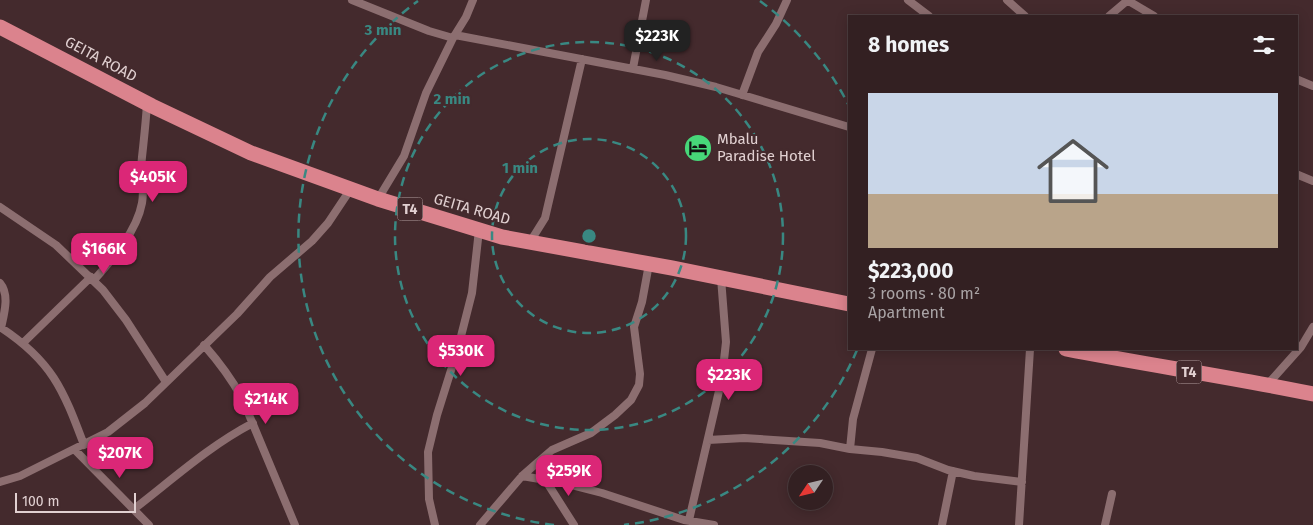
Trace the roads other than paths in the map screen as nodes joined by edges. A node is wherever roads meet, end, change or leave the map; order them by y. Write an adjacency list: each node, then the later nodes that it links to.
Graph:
1 (352, 0): 13 (street)
2 (473, 0): 13 (street)
3 (646, 0): 15 (street)
4 (787, 0): 18 (street)
5 (908, 0): 8 (street)
6 (1007, 0): 9 (street)
7 (1127, 0): 10 (street); 11 (street)
8 (928, 15)
9 (1024, 15)
10 (1110, 15)
11 (1152, 15)
12 (0, 27): 19 (highway, GEITA ROAD / T4)
13 (454, 36): 14 (street); 24 (street)
14 (582, 59): 15 (street); 27 (street)
15 (633, 68): 18 (street)
16 (1298, 80): 17 (street)
17 (1313, 86)
18 (742, 95): 20 (street)
19 (147, 103): 23 (highway, GEITA ROAD / T4); 30 (street)
20 (848, 127)
21 (1298, 175): 22 (street)
22 (1313, 181)
23 (350, 190): 24 (highway, GEITA ROAD / T4); 36 (street)
24 (378, 199): 26 (highway, GEITA ROAD / T4)
25 (0, 207): 30 (street)
26 (479, 230): 27 (highway, GEITA ROAD / T4); 59 (street)
27 (530, 242): 28 (highway, GEITA ROAD / T4)
28 (649, 264): 29 (highway, GEITA ROAD / T4); 49 (street)
29 (721, 278): 32 (highway, GEITA ROAD / T4); 44 (street)
30 (92, 279): 35 (street); 40 (street)
31 (0, 283): 34 (street)
32 (848, 304)
33 (1313, 327): 41 (street)
34 (2, 330): 35 (street)
35 (23, 343): 45 (street)
36 (204, 346): 40 (street); 43 (street)
37 (872, 350): 46 (street)
38 (1030, 350): 52 (street)
39 (1071, 350): 41 (highway, T4)
40 (166, 382): 45 (street)
41 (1267, 384): 42 (highway, T4)
42 (1313, 394)
43 (252, 423): 54 (street); 58 (street)
44 (708, 440): 46 (street); 56 (street)
45 (84, 445): 47 (street)
46 (850, 449): 48 (street)
47 (75, 450): 51 (street); 54 (street)
48 (953, 471): 52 (street); 63 (street)
49 (522, 476): 50 (street); 60 (street)
50 (546, 480): 56 (street); 61 (street)
51 (0, 482)
52 (1022, 482): 64 (street)
53 (1112, 494): 65 (street)
54 (134, 509): 55 (street)
55 (140, 521): 57 (street)
56 (691, 522): 62 (street)
57 (149, 525)
58 (295, 525)
59 (434, 525)
60 (480, 525)
61 (574, 525)
62 (714, 525)
63 (942, 525)
64 (1019, 525)
65 (1104, 525)

